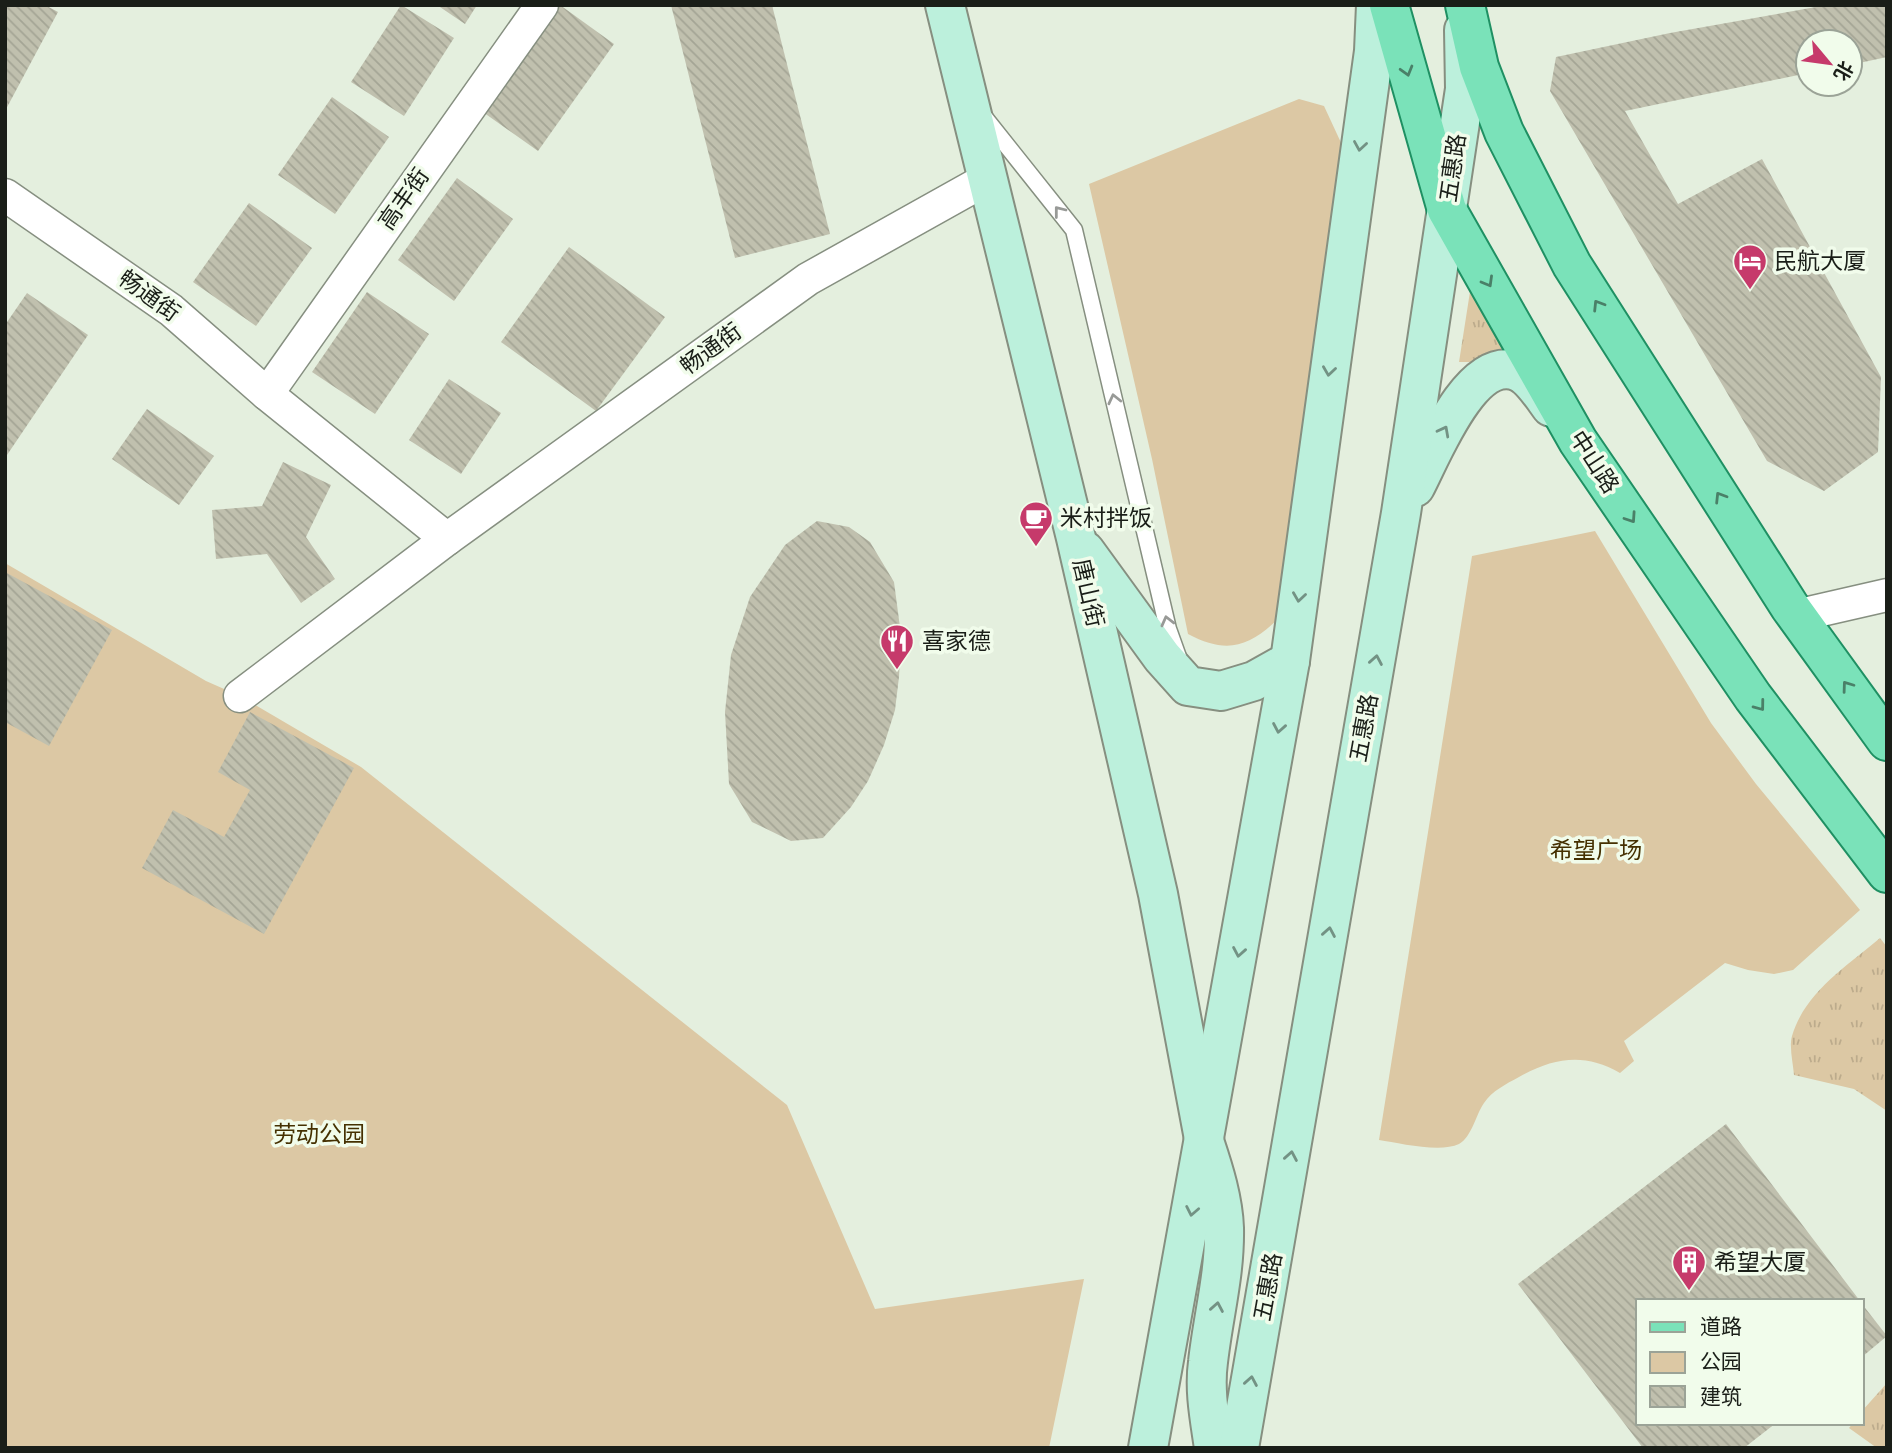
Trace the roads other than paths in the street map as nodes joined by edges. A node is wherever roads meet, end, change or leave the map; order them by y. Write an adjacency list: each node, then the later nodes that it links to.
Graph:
1 (542, 5): 10 (street, 高丰街)
2 (945, 5): 6 (main road, 唐山街)
3 (1376, 5): 17 (main road, one-way to 17)
4 (1389, 5): 9 (main road, 中山路, one-way to 9)
5 (1464, 5): 9 (main road, 五惠路); 16 (main road, one-way to 5)
6 (966, 94): 7 (main road, 唐山街); 18 (lane, one-way to 6)
7 (987, 179): 13 (main road, 唐山街); 14 (street, 畅通街)
8 (5, 195): 10 (street, 畅通街)
9 (1447, 210): 11 (main road, 中山路, one-way to 11); 12 (main road, 五惠路)
10 (267, 394): 14 (street, 畅通街)
11 (1578, 441): 12 (main road, one-way to 11); 21 (main road, 中山路, one-way to 21)
12 (1401, 513): 25 (main road, 五惠路, one-way to 12)
13 (1076, 538): 18 (main road); 22 (main road, 唐山街)
14 (447, 540): 19 (street, 畅通街)
15 (1887, 596): 16 (street)
16 (1790, 607): 20 (main road, one-way to 16)
17 (1290, 661): 18 (main road); 22 (main road, one-way to 22)
18 (1188, 685)
19 (240, 696)
20 (1887, 741)
21 (1887, 873)
22 (1205, 1144): 23 (main road, one-way to 23); 24 (main road, one-way to 22)
23 (1148, 1448)
24 (1214, 1448)
25 (1239, 1448)

